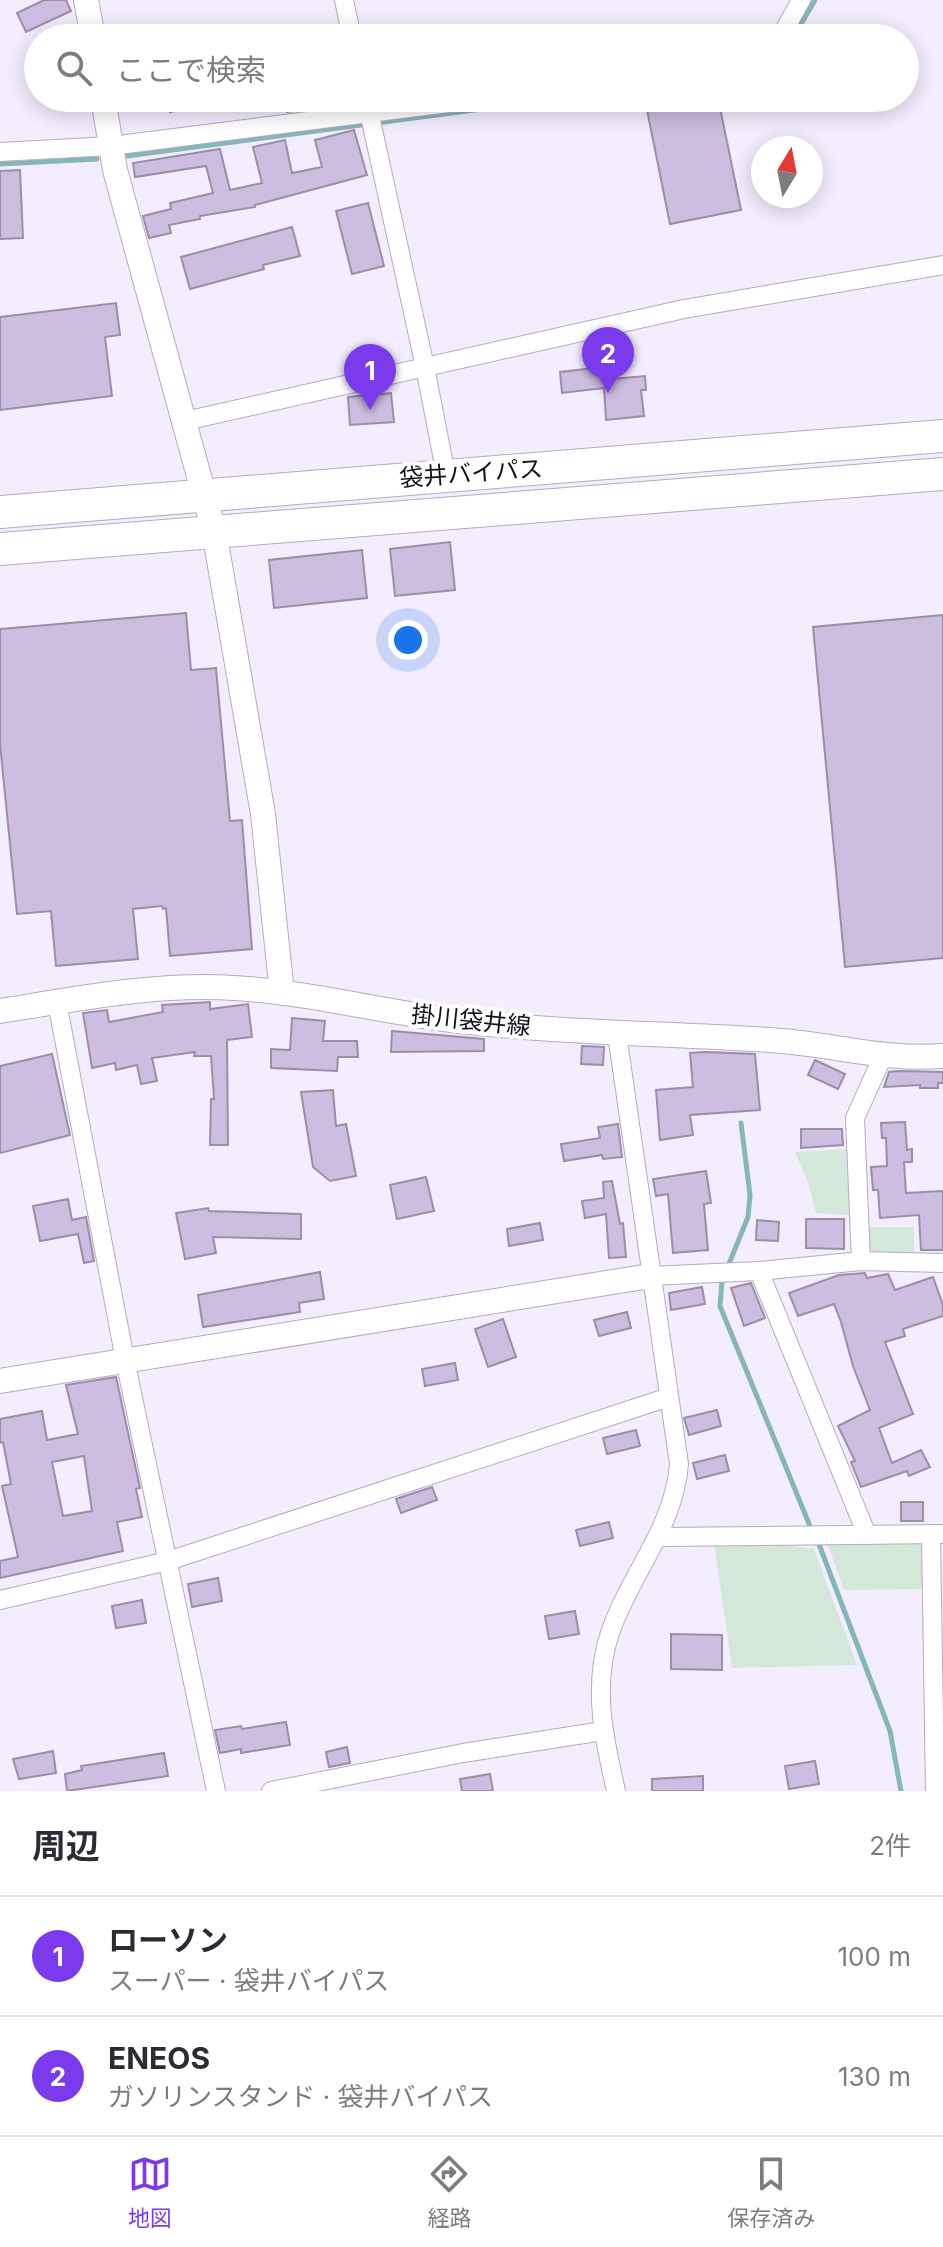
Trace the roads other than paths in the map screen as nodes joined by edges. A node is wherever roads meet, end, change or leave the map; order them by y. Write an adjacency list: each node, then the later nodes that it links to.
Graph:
1 (86, 0): 4 (street)
2 (344, 0): 5 (street)
3 (801, 0): 6 (street)
4 (90, 24)
5 (349, 24)
6 (788, 24)
7 (105, 112): 9 (street)
8 (370, 114): 9 (street); 12 (street)
9 (111, 146): 10 (street); 13 (street)
10 (0, 152)
11 (943, 265): 12 (street)
12 (425, 367): 13 (street); 16 (street)
13 (185, 421): 17 (street)
14 (943, 436): 16 (highway, 袋井バイパス)
15 (943, 474): 19 (highway, 袋井バイパス)
16 (446, 475): 17 (highway, 袋井バイパス)
17 (206, 494): 18 (highway, 袋井バイパス); 19 (street)
18 (0, 512)
19 (214, 531): 20 (highway, 袋井バイパス); 21 (street)
20 (0, 549)
21 (282, 993): 22 (street, 掛川袋井線); 24 (street, 掛川袋井線)
22 (57, 1002): 23 (street, 掛川袋井線); 31 (street)
23 (0, 1011)
24 (617, 1034): 25 (street, 掛川袋井線); 30 (street)
25 (883, 1056): 26 (street, 掛川袋井線); 27 (street)
26 (943, 1056)
27 (861, 1261): 28 (street); 29 (street)
28 (943, 1263)
29 (759, 1271): 30 (street); 35 (street)
30 (650, 1276): 31 (street); 33 (street)
31 (125, 1360): 32 (street); 37 (street)
32 (0, 1381)
33 (669, 1397): 36 (street); 37 (street)
34 (937, 1534): 35 (street); 43 (street)
35 (867, 1535): 36 (street)
36 (657, 1537): 39 (street)
37 (168, 1561): 38 (street); 40 (street)
38 (0, 1600)
39 (603, 1731): 41 (street); 42 (street)
40 (216, 1791)
41 (271, 1791)
42 (616, 1791)
43 (935, 1791)

